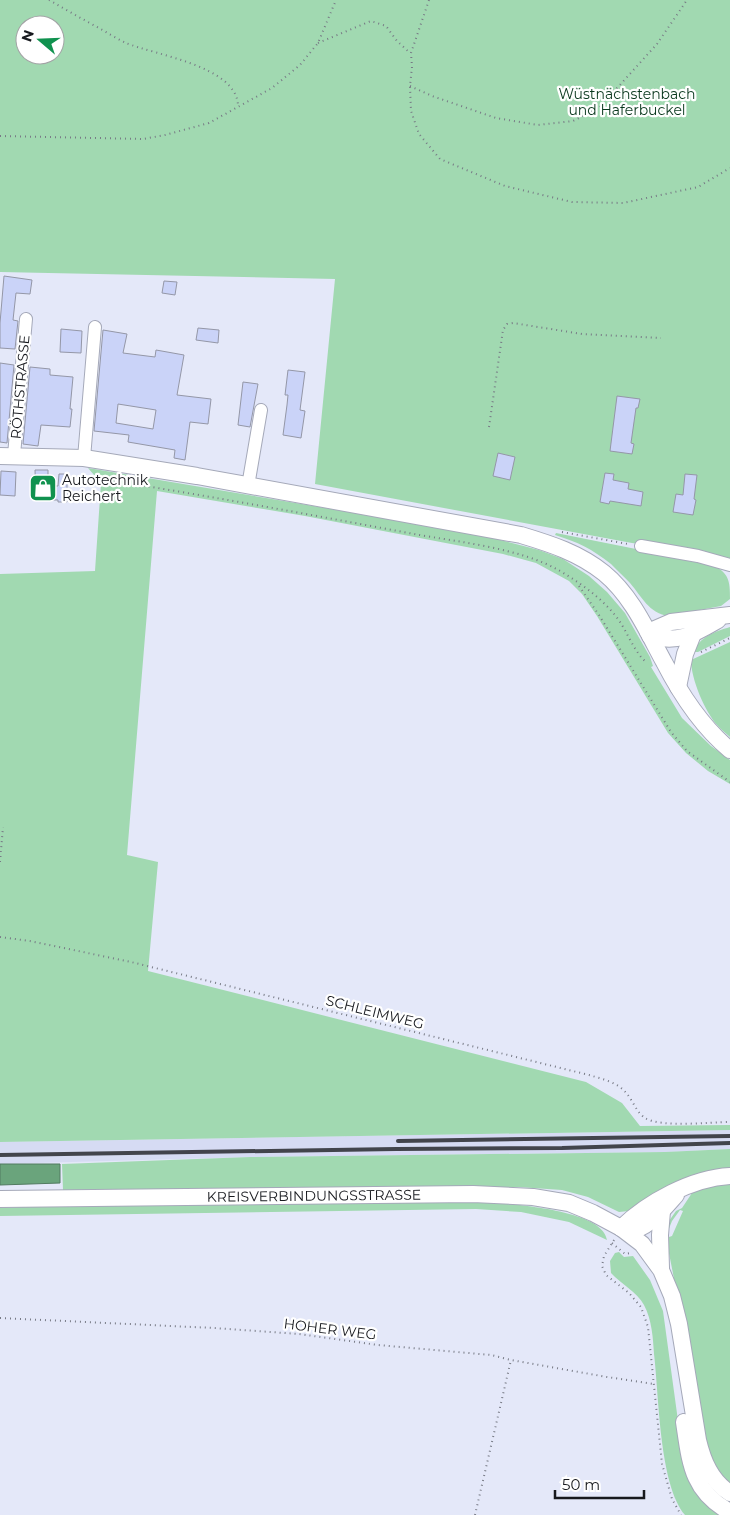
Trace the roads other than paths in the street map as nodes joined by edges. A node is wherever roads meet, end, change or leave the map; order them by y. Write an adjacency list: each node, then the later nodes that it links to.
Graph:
1 (26, 319): 4 (street, RÖTHSTRASSE)
2 (95, 327): 5 (street)
3 (261, 410): 6 (street)
4 (7, 455): 5 (main road)
5 (85, 458): 6 (main road)
6 (248, 486): 10 (main road)
7 (640, 546): 8 (street)
8 (730, 565)
9 (727, 616): 10 (main road); 11 (main road)
10 (649, 634): 11 (main road); 12 (main road)
11 (693, 634): 12 (main road)
12 (678, 687): 13 (main road)
13 (730, 750)
14 (730, 1176): 15 (main road)
15 (680, 1189): 17 (main road); 18 (main road)
16 (0, 1199): 18 (main road, KREISVERBINDUNGSSTRASSE)
17 (662, 1211): 18 (main road); 19 (main road)
18 (621, 1228): 19 (main road, KREISVERBINDUNGSSTRASSE); 21 (main road)
19 (661, 1270): 20 (main road)
20 (730, 1493)
21 (730, 1512)

